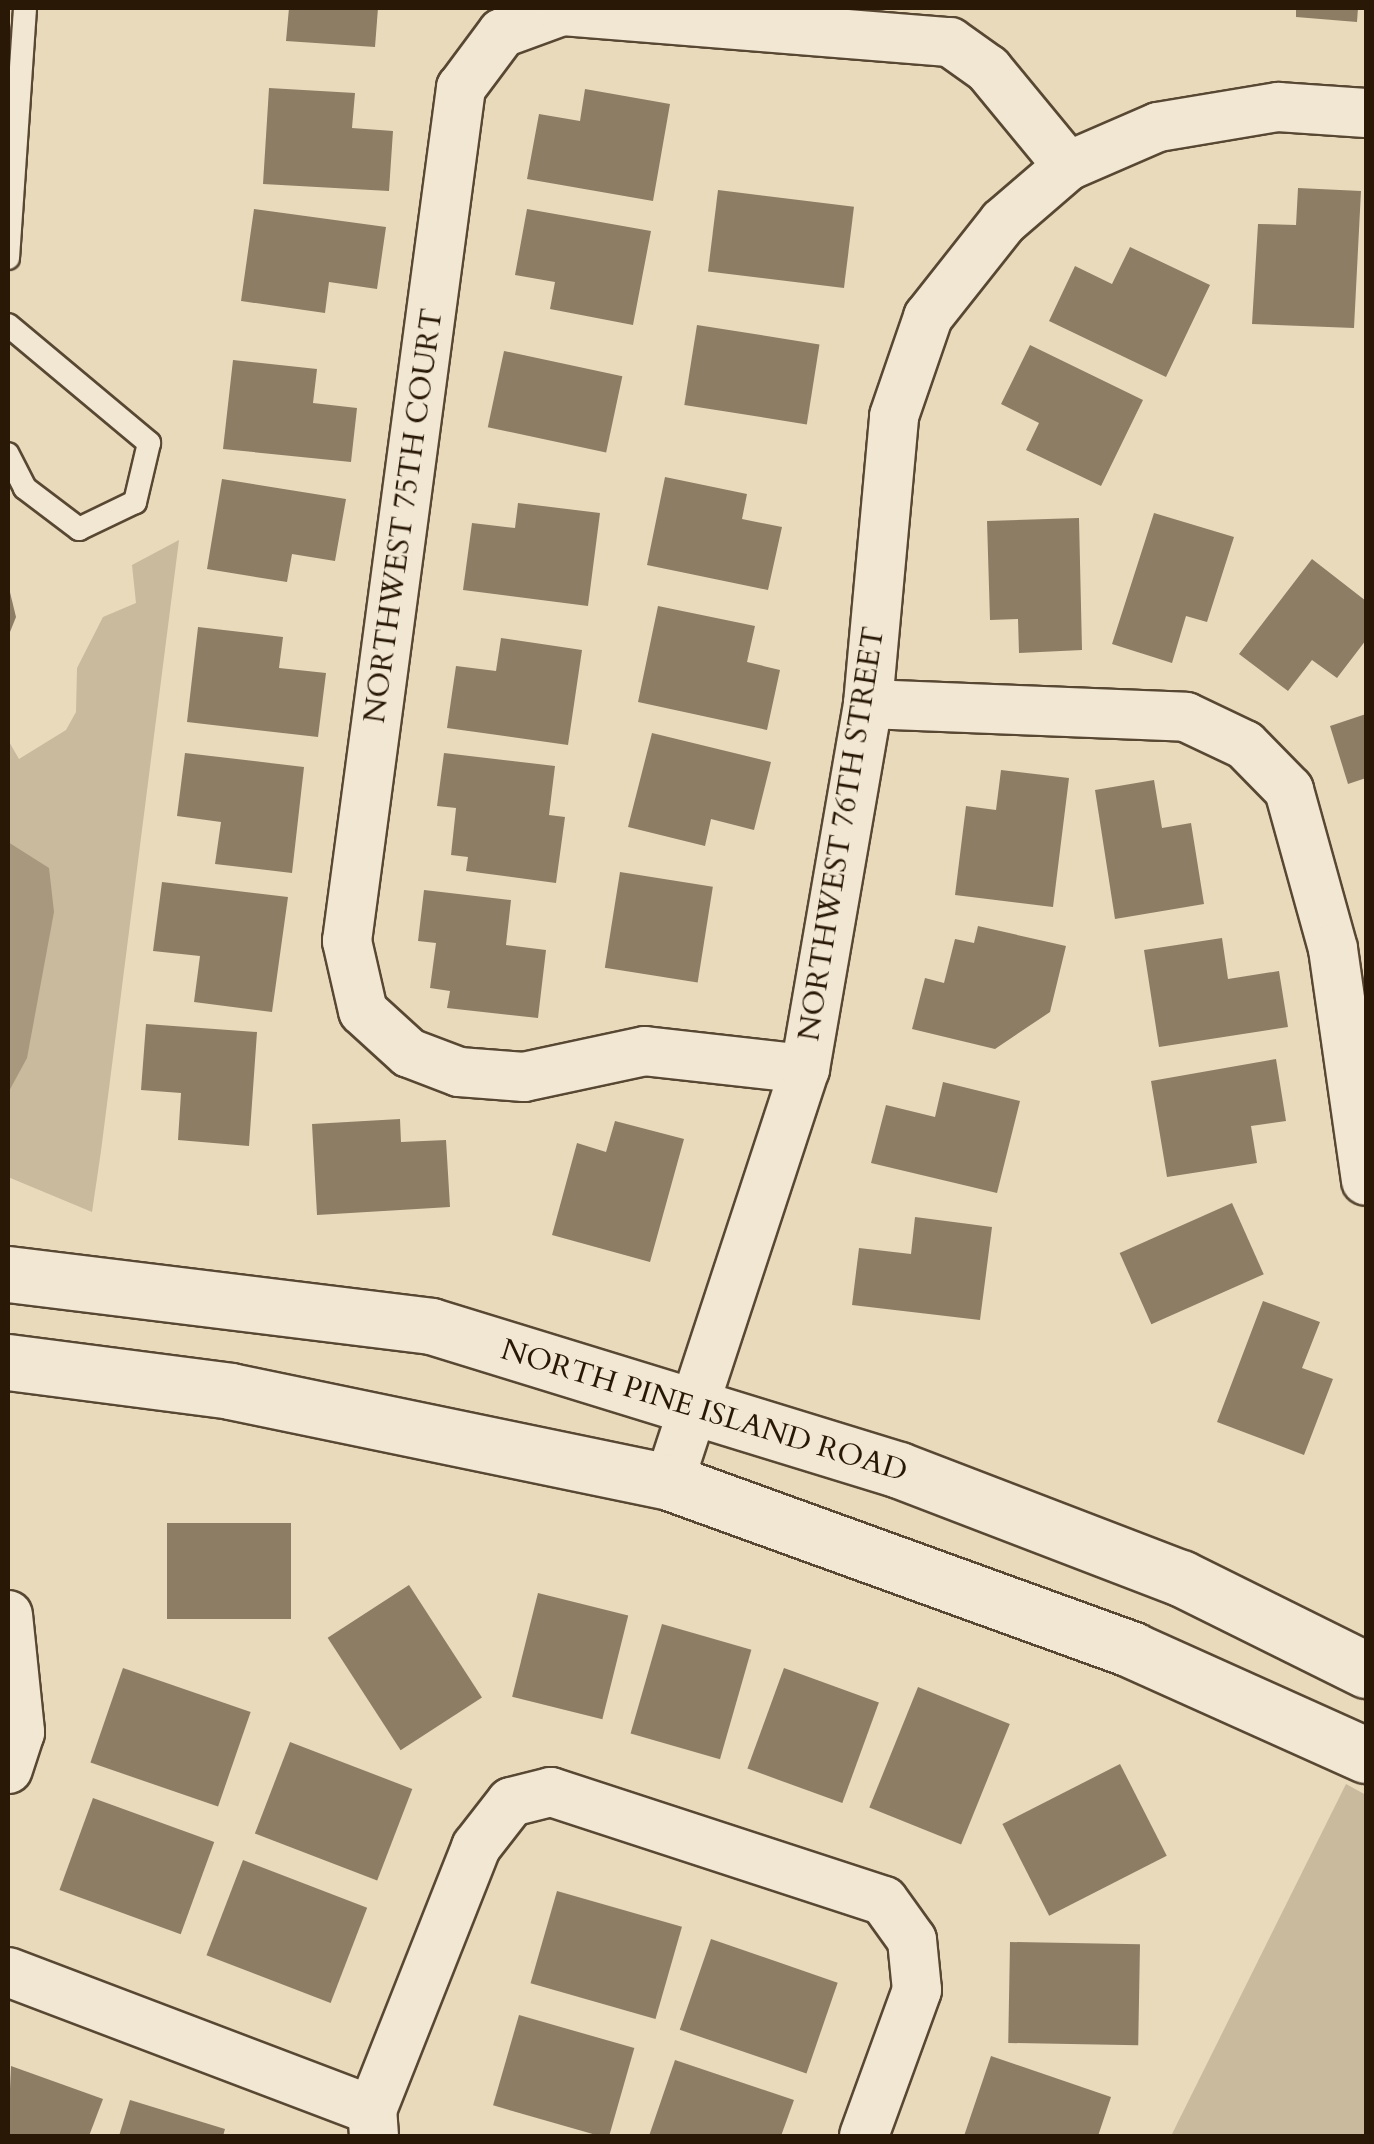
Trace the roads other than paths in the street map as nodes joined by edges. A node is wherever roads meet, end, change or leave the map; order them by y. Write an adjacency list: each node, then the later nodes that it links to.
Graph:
1 (24, 8): 4 (lane)
2 (1366, 114): 3 (street, NORTHWEST 76TH STREET)
3 (1068, 166): 7 (street, NORTHWEST 76TH STREET); 8 (street, NORTHWEST 75TH COURT)
4 (8, 258)
5 (8, 325): 6 (lane)
6 (8, 454)
7 (868, 704): 8 (street, NORTHWEST 76TH STREET); 9 (street)
8 (805, 1069): 12 (street, NORTHWEST 76TH STREET)
9 (1366, 1181)
10 (8, 1274): 12 (main road, NORTH PINE ISLAND ROAD)
11 (8, 1362): 13 (main road)
12 (693, 1410): 13 (street, NORTHWEST 76TH STREET); 15 (main road, NORTH PINE ISLAND ROAD)
13 (669, 1482): 16 (main road)
14 (8, 1614): 17 (street)
15 (1361, 1661)
16 (1366, 1755)
17 (8, 1769)
18 (8, 1972): 19 (street)
19 (373, 2123): 20 (street)
20 (864, 2136)

